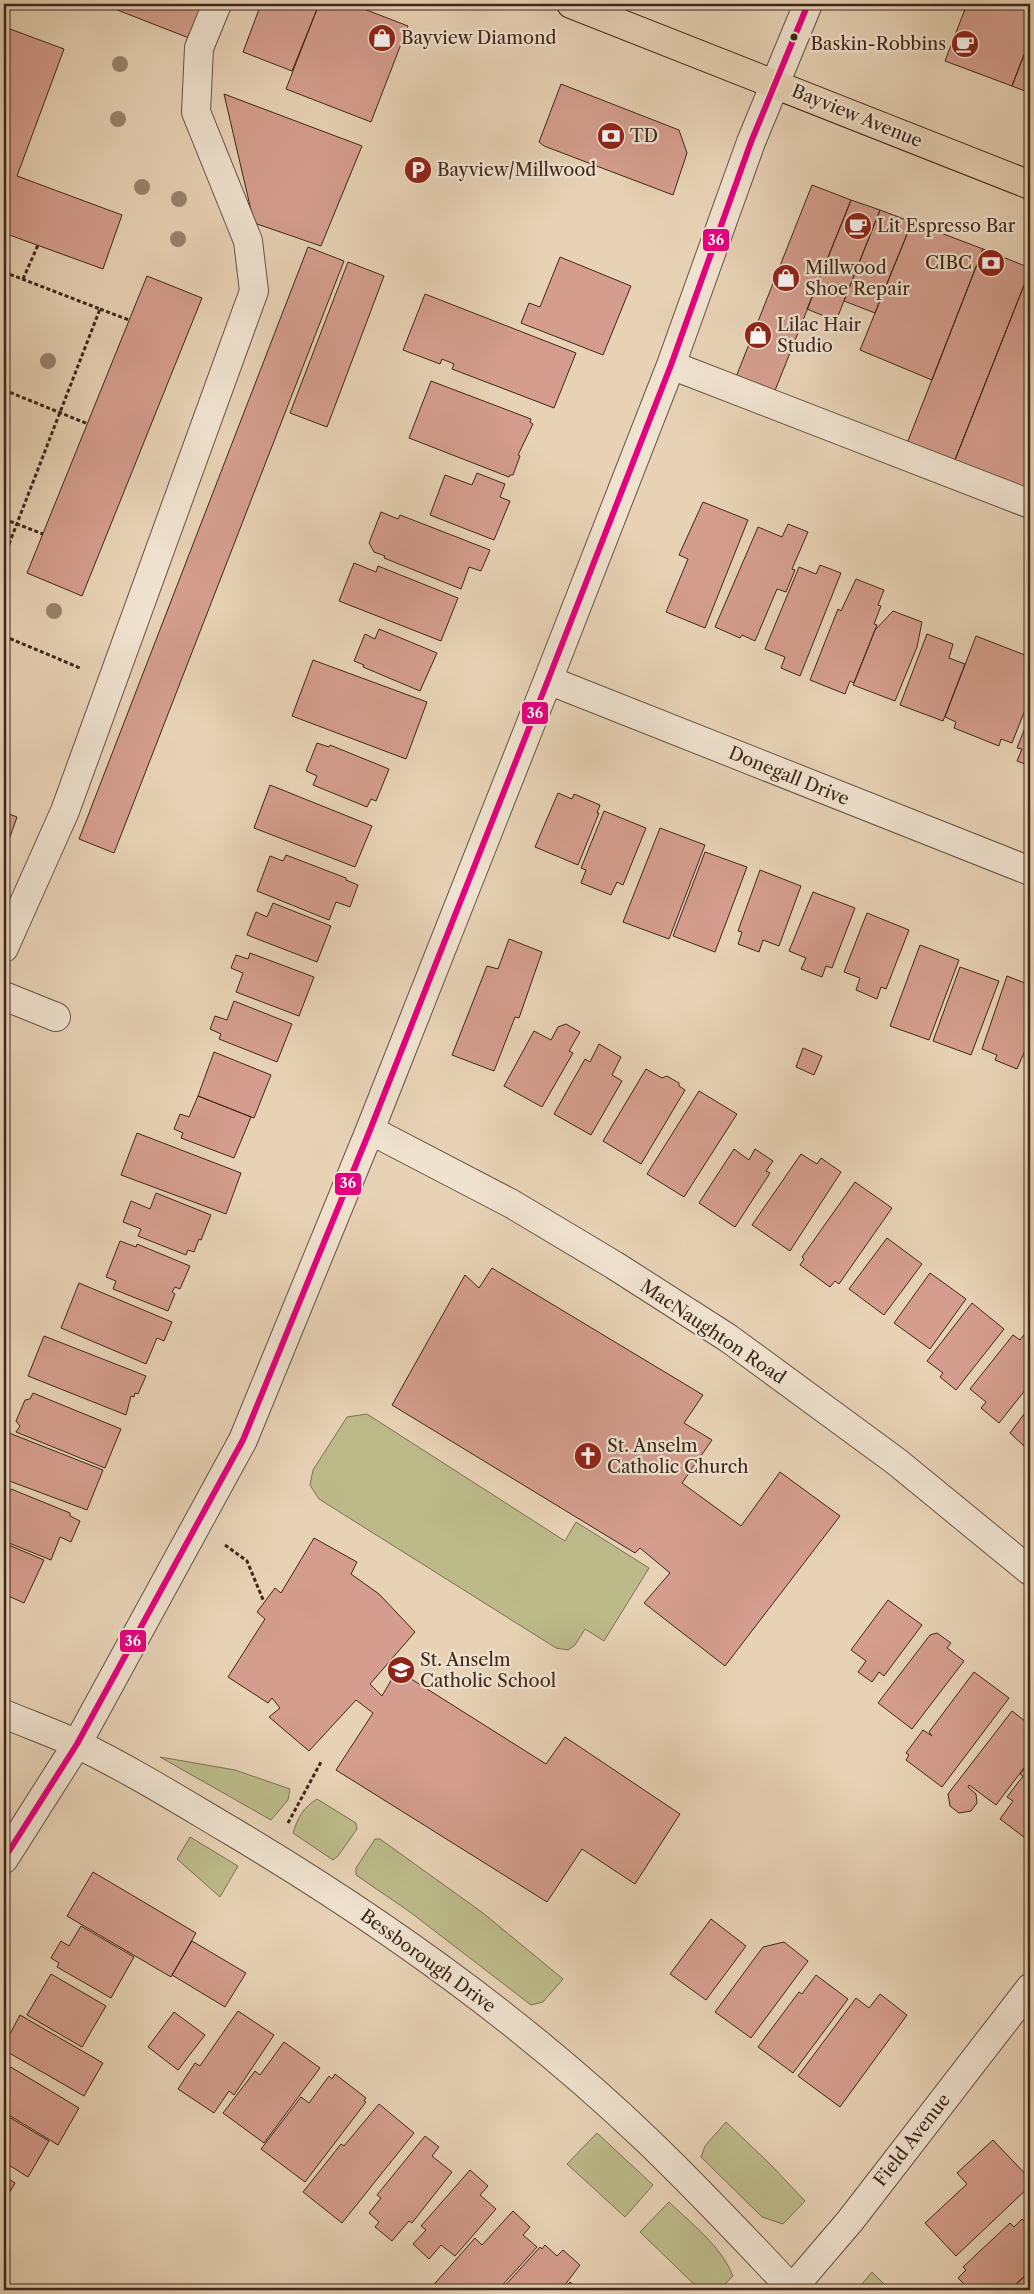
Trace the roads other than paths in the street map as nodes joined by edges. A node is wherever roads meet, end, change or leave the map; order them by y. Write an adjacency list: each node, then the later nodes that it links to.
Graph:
1 (217, 4): 10 (street)
2 (571, 4): 4 (main road, Bayview Avenue)
3 (808, 4): 4 (street)
4 (776, 83): 5 (main road, Bayview Avenue); 6 (street)
5 (1030, 185)
6 (671, 365): 7 (street); 8 (street)
7 (1030, 504)
8 (548, 680): 9 (street, Donegall Drive); 13 (street)
9 (1030, 871)
10 (4, 948)
11 (4, 996): 12 (street)
12 (56, 1017)
13 (370, 1130): 14 (street, MacNaughton Road); 16 (street)
14 (1030, 1571)
15 (4, 1714): 16 (street, Bessborough Drive)
16 (77, 1744): 17 (street); 19 (street, Bessborough Drive)
17 (4, 1859)
18 (1030, 1988): 19 (street, Field Avenue)
19 (792, 2290)

